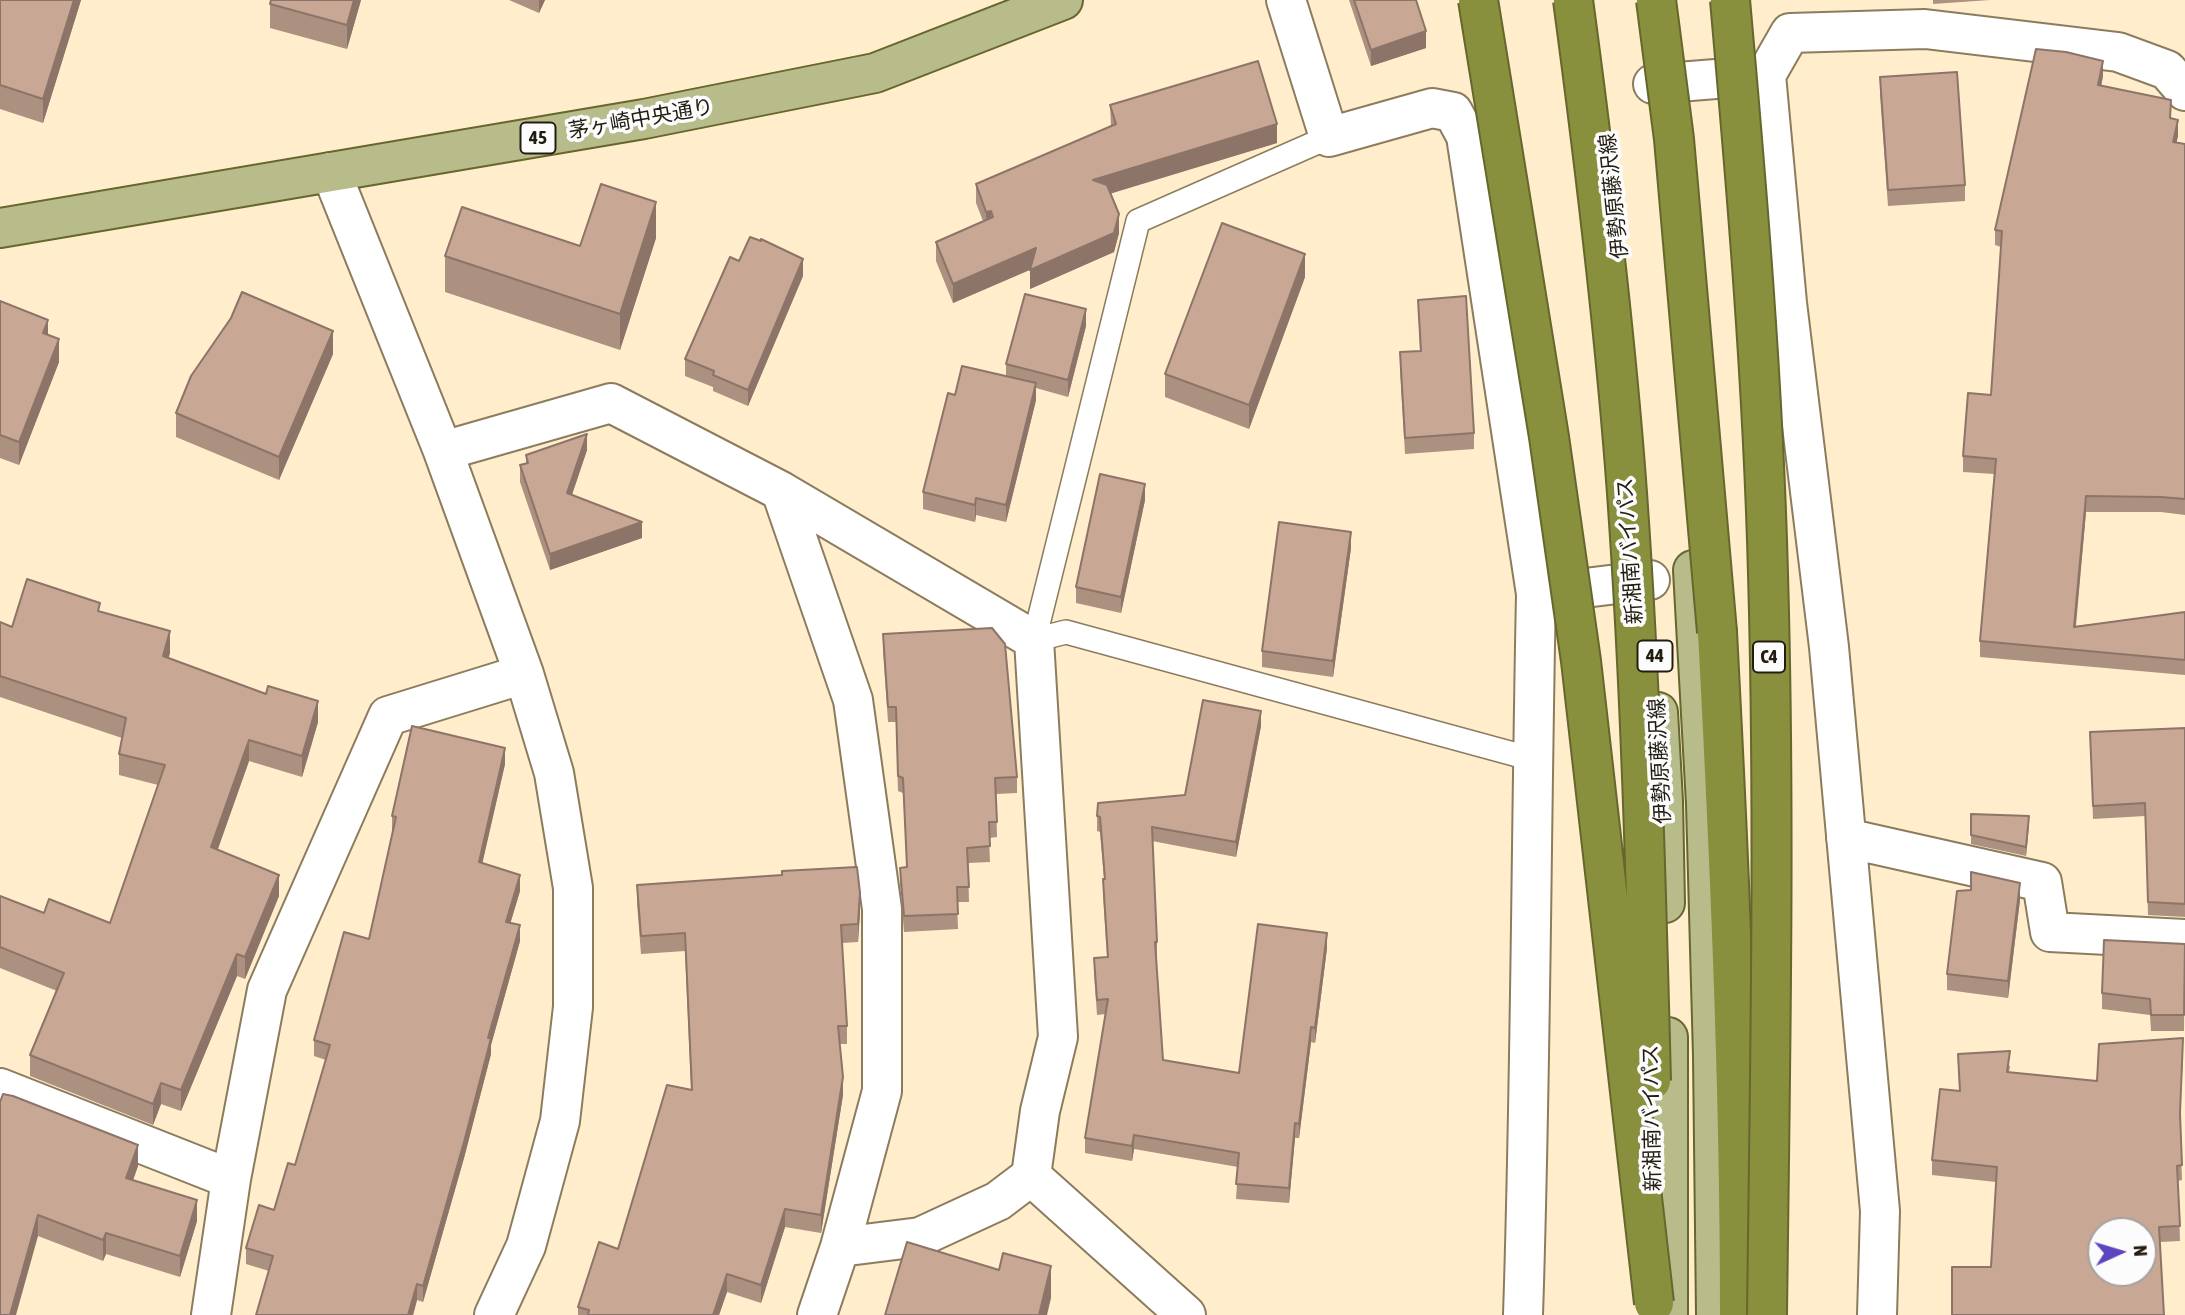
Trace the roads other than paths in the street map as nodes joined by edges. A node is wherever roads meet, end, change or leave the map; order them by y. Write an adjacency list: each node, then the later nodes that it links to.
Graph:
1 (1063, 0): 13 (main road, 茅ヶ崎中央通り / 45)
2 (1286, 0): 12 (street)
3 (1478, 0): 28 (highway, bridge)
4 (1573, 0): 28 (highway, 新湘南バイパス, bridge)
5 (1591, 0): 17 (main road, 伊勢原藤沢線 / 44)
6 (1642, 0): 10 (main road, 伊勢原藤沢線 / 44)
7 (1656, 0): 29 (highway, bridge)
8 (1730, 0): 35 (highway, C4, bridge)
9 (1766, 75): 10 (street); 11 (street); 22 (street)
10 (1653, 84): 29 (main road, 伊勢原藤沢線 / 44)
11 (2185, 91)
12 (1329, 136): 18 (street); 19 (lane)
13 (331, 172): 14 (main road, 茅ヶ崎中央通り / 45); 15 (street)
14 (5, 219)
15 (443, 452): 16 (street); 20 (street)
16 (780, 491): 19 (street); 27 (street)
17 (1650, 580): 18 (street); 28 (main road, 伊勢原藤沢線 / 44)
18 (1536, 594): 21 (street)
19 (1034, 640): 21 (lane); 25 (street)
20 (524, 674): 26 (street); 31 (street)
21 (1532, 759): 34 (street)
22 (1846, 838): 23 (street); 36 (street)
23 (2185, 939)
24 (0, 1088): 26 (street)
25 (1031, 1176): 27 (street); 33 (street)
26 (231, 1179): 30 (street)
27 (840, 1247): 32 (street)
28 (1662, 1310)
29 (1721, 1314)
30 (211, 1315)
31 (494, 1315)
32 (817, 1315)
33 (1186, 1315)
34 (1523, 1315)
35 (1767, 1315)
36 (1877, 1315)

